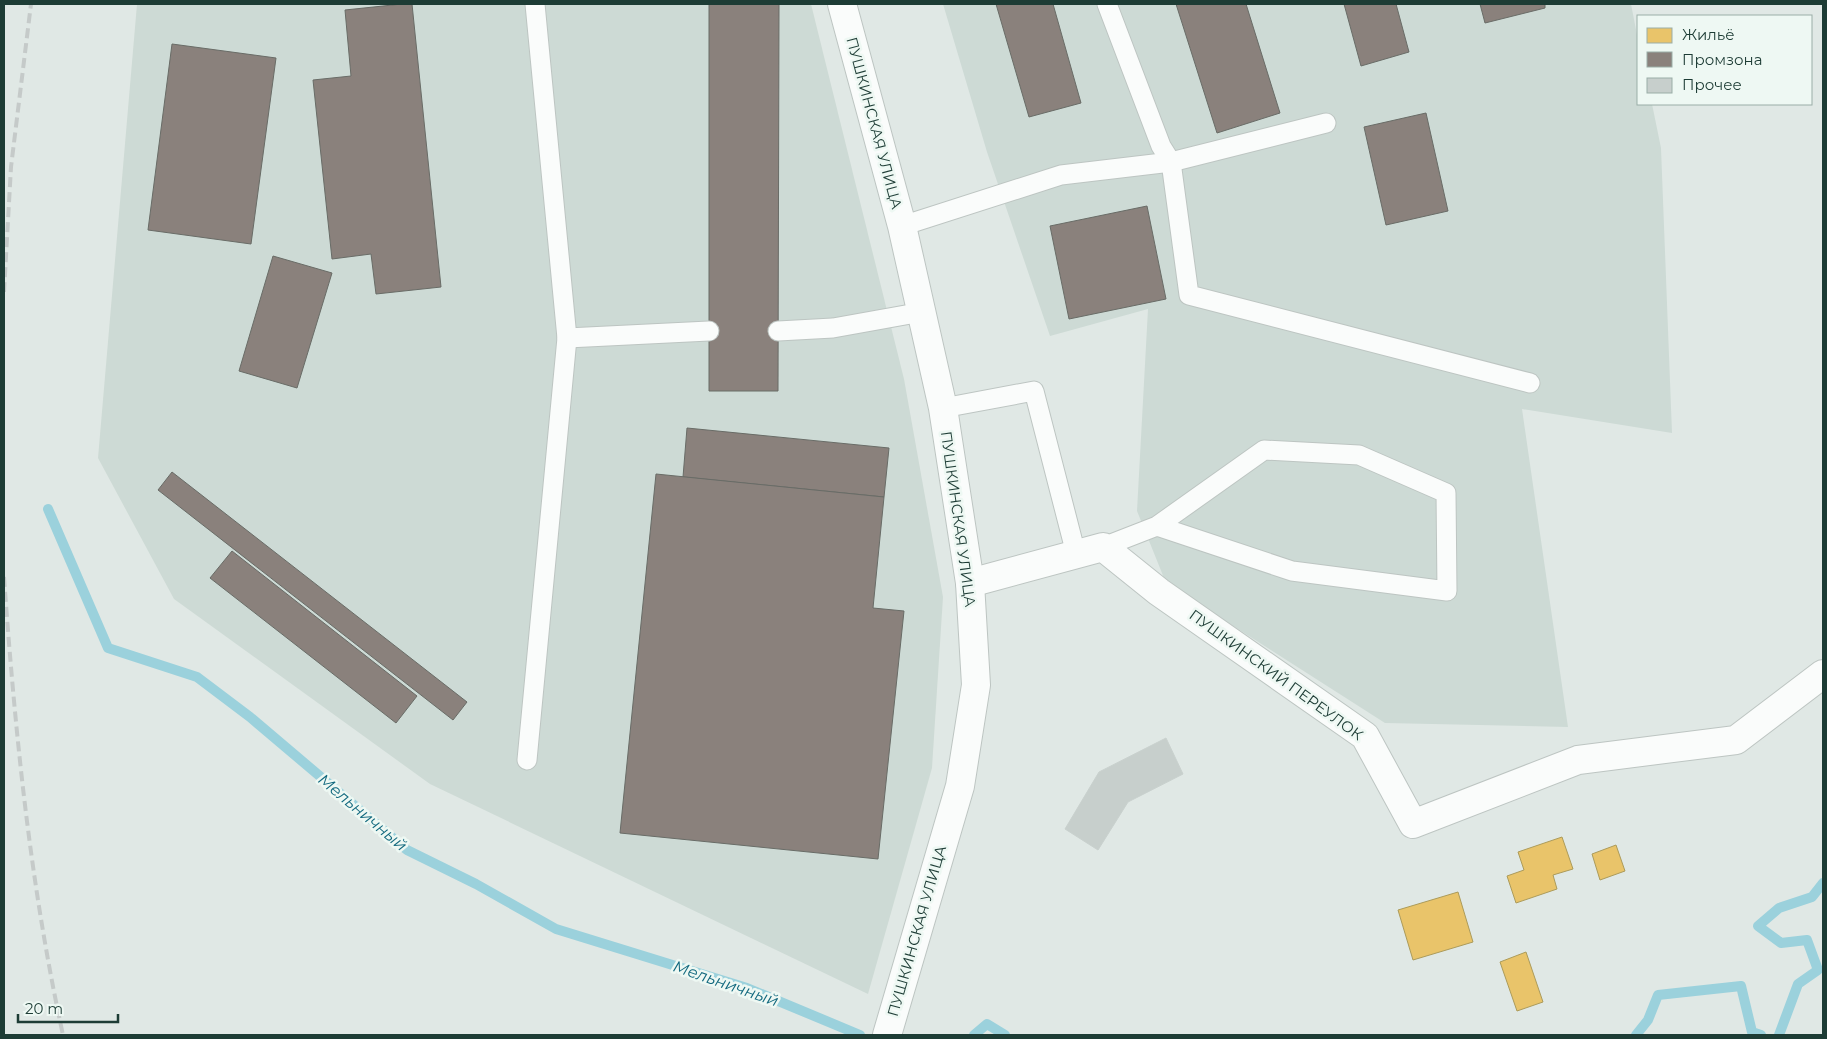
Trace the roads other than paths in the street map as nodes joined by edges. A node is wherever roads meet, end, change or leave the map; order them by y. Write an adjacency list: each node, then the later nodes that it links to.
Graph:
1 (535, 4): 10 (lane)
2 (842, 4): 6 (street, ПУШКИНСКАЯ УЛИЦА)
3 (1107, 4): 5 (lane)
4 (1326, 123): 5 (lane)
5 (1171, 162): 6 (lane); 11 (lane)
6 (902, 226): 7 (street, ПУШКИНСКАЯ УЛИЦА)
7 (922, 312): 9 (lane); 12 (street, ПУШКИНСКАЯ УЛИЦА)
8 (709, 331): 10 (lane)
9 (778, 331)
10 (567, 338): 18 (lane)
11 (1530, 383)
12 (943, 408): 15 (lane); 16 (street, ПУШКИНСКАЯ УЛИЦА)
13 (1157, 526): 13 (lane); 14 (lane)
14 (1102, 548): 15 (street); 17 (street, ПУШКИНСКИЙ ПЕРЕУЛОК)
15 (1076, 554): 16 (street)
16 (970, 584): 19 (street, ПУШКИНСКАЯ УЛИЦА)
17 (1823, 674)
18 (527, 760)
19 (887, 1035)

